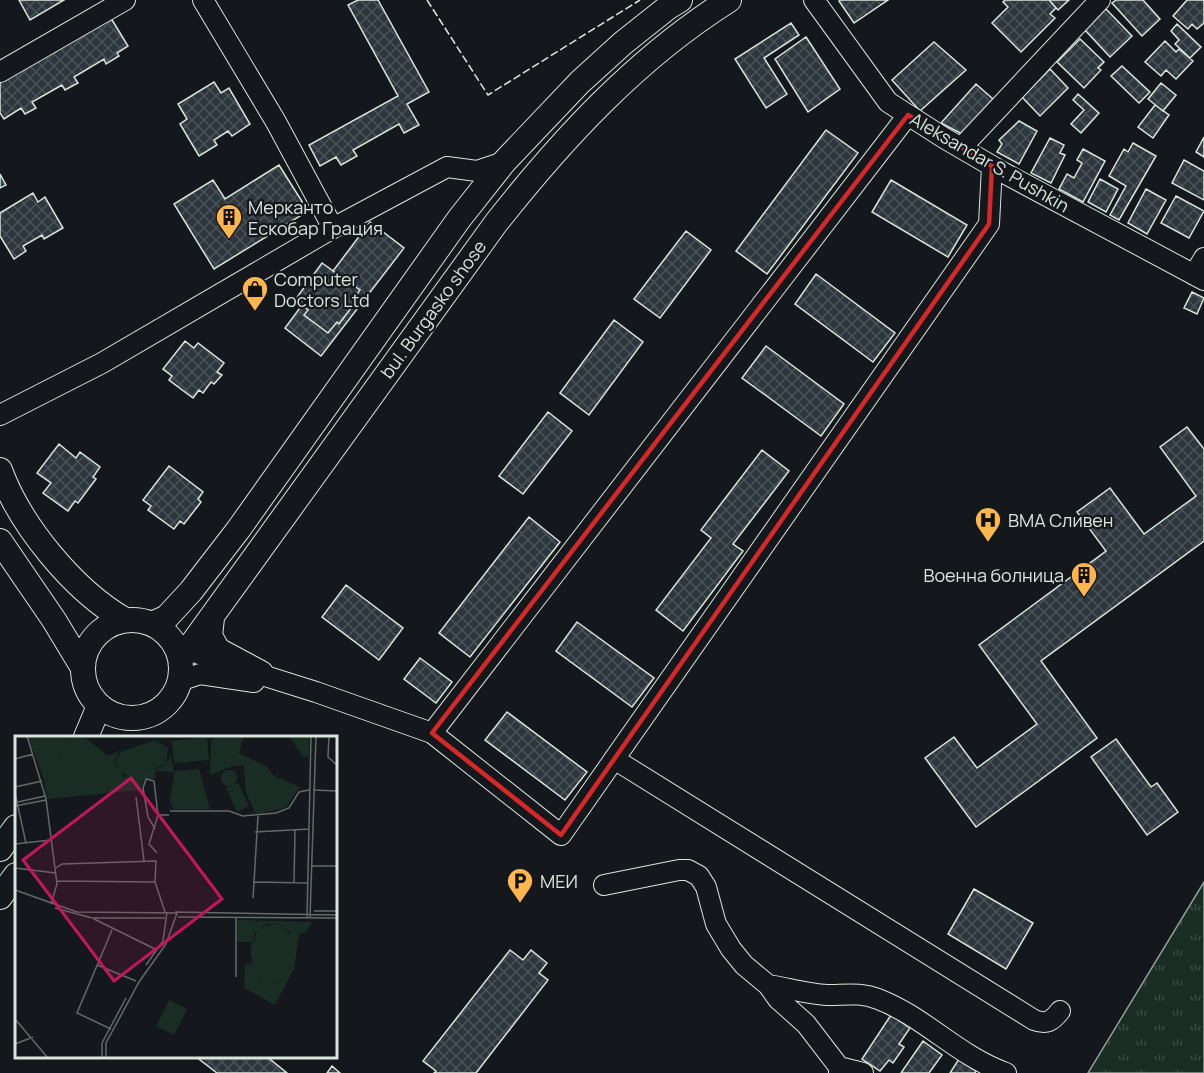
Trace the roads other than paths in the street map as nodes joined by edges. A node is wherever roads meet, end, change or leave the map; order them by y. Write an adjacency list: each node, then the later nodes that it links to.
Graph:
1 (125, 0): 7 (street)
2 (203, 0): 14 (street)
3 (680, 0): 10 (main road, bul. Burgasko shose)
4 (729, 0): 19 (main road, bul. Burgasko shose)
5 (814, 0): 8 (street, Aleksandar S. Pushkin)
6 (1100, 0): 9 (street)
7 (0, 72)
8 (908, 115): 9 (street, Aleksandar S. Pushkin); 28 (street)
9 (961, 148): 11 (street, Aleksandar S. Pushkin)
10 (504, 162): 12 (street); 13 (main road, bul. Burgasko shose)
11 (992, 166): 15 (street, Aleksandar S. Pushkin); 31 (street)
12 (447, 167): 13 (street); 14 (street)
13 (459, 219): 21 (main road, bul. Burgasko shose)
14 (333, 228): 16 (street)
15 (1201, 271)
16 (0, 415)
17 (0, 470): 20 (main road)
18 (0, 541): 23 (main road)
19 (212, 618): 22 (main road, bul. Burgasko shose); 24 (main road)
20 (125, 620): 21 (main road); 23 (main road)
21 (152, 624): 22 (main road)
22 (180, 658): 24 (street); 25 (street); 27 (main road)
23 (83, 668): 26 (main road)
24 (261, 673): 25 (street)
25 (316, 692): 28 (street)
26 (99, 706): 27 (main road); 29 (main road)
27 (144, 718): 30 (main road)
28 (432, 733): 31 (street)
29 (86, 736)
30 (122, 736)
31 (614, 759): 38 (street)
32 (15, 829): 33 (main road)
33 (0, 849)
34 (15, 875): 36 (main road)
35 (604, 885): 37 (street)
36 (0, 897)
37 (768, 985): 39 (street); 41 (street)
38 (1060, 1011)
39 (839, 1070): 40 (street)
40 (863, 1073)
41 (1005, 1073)

